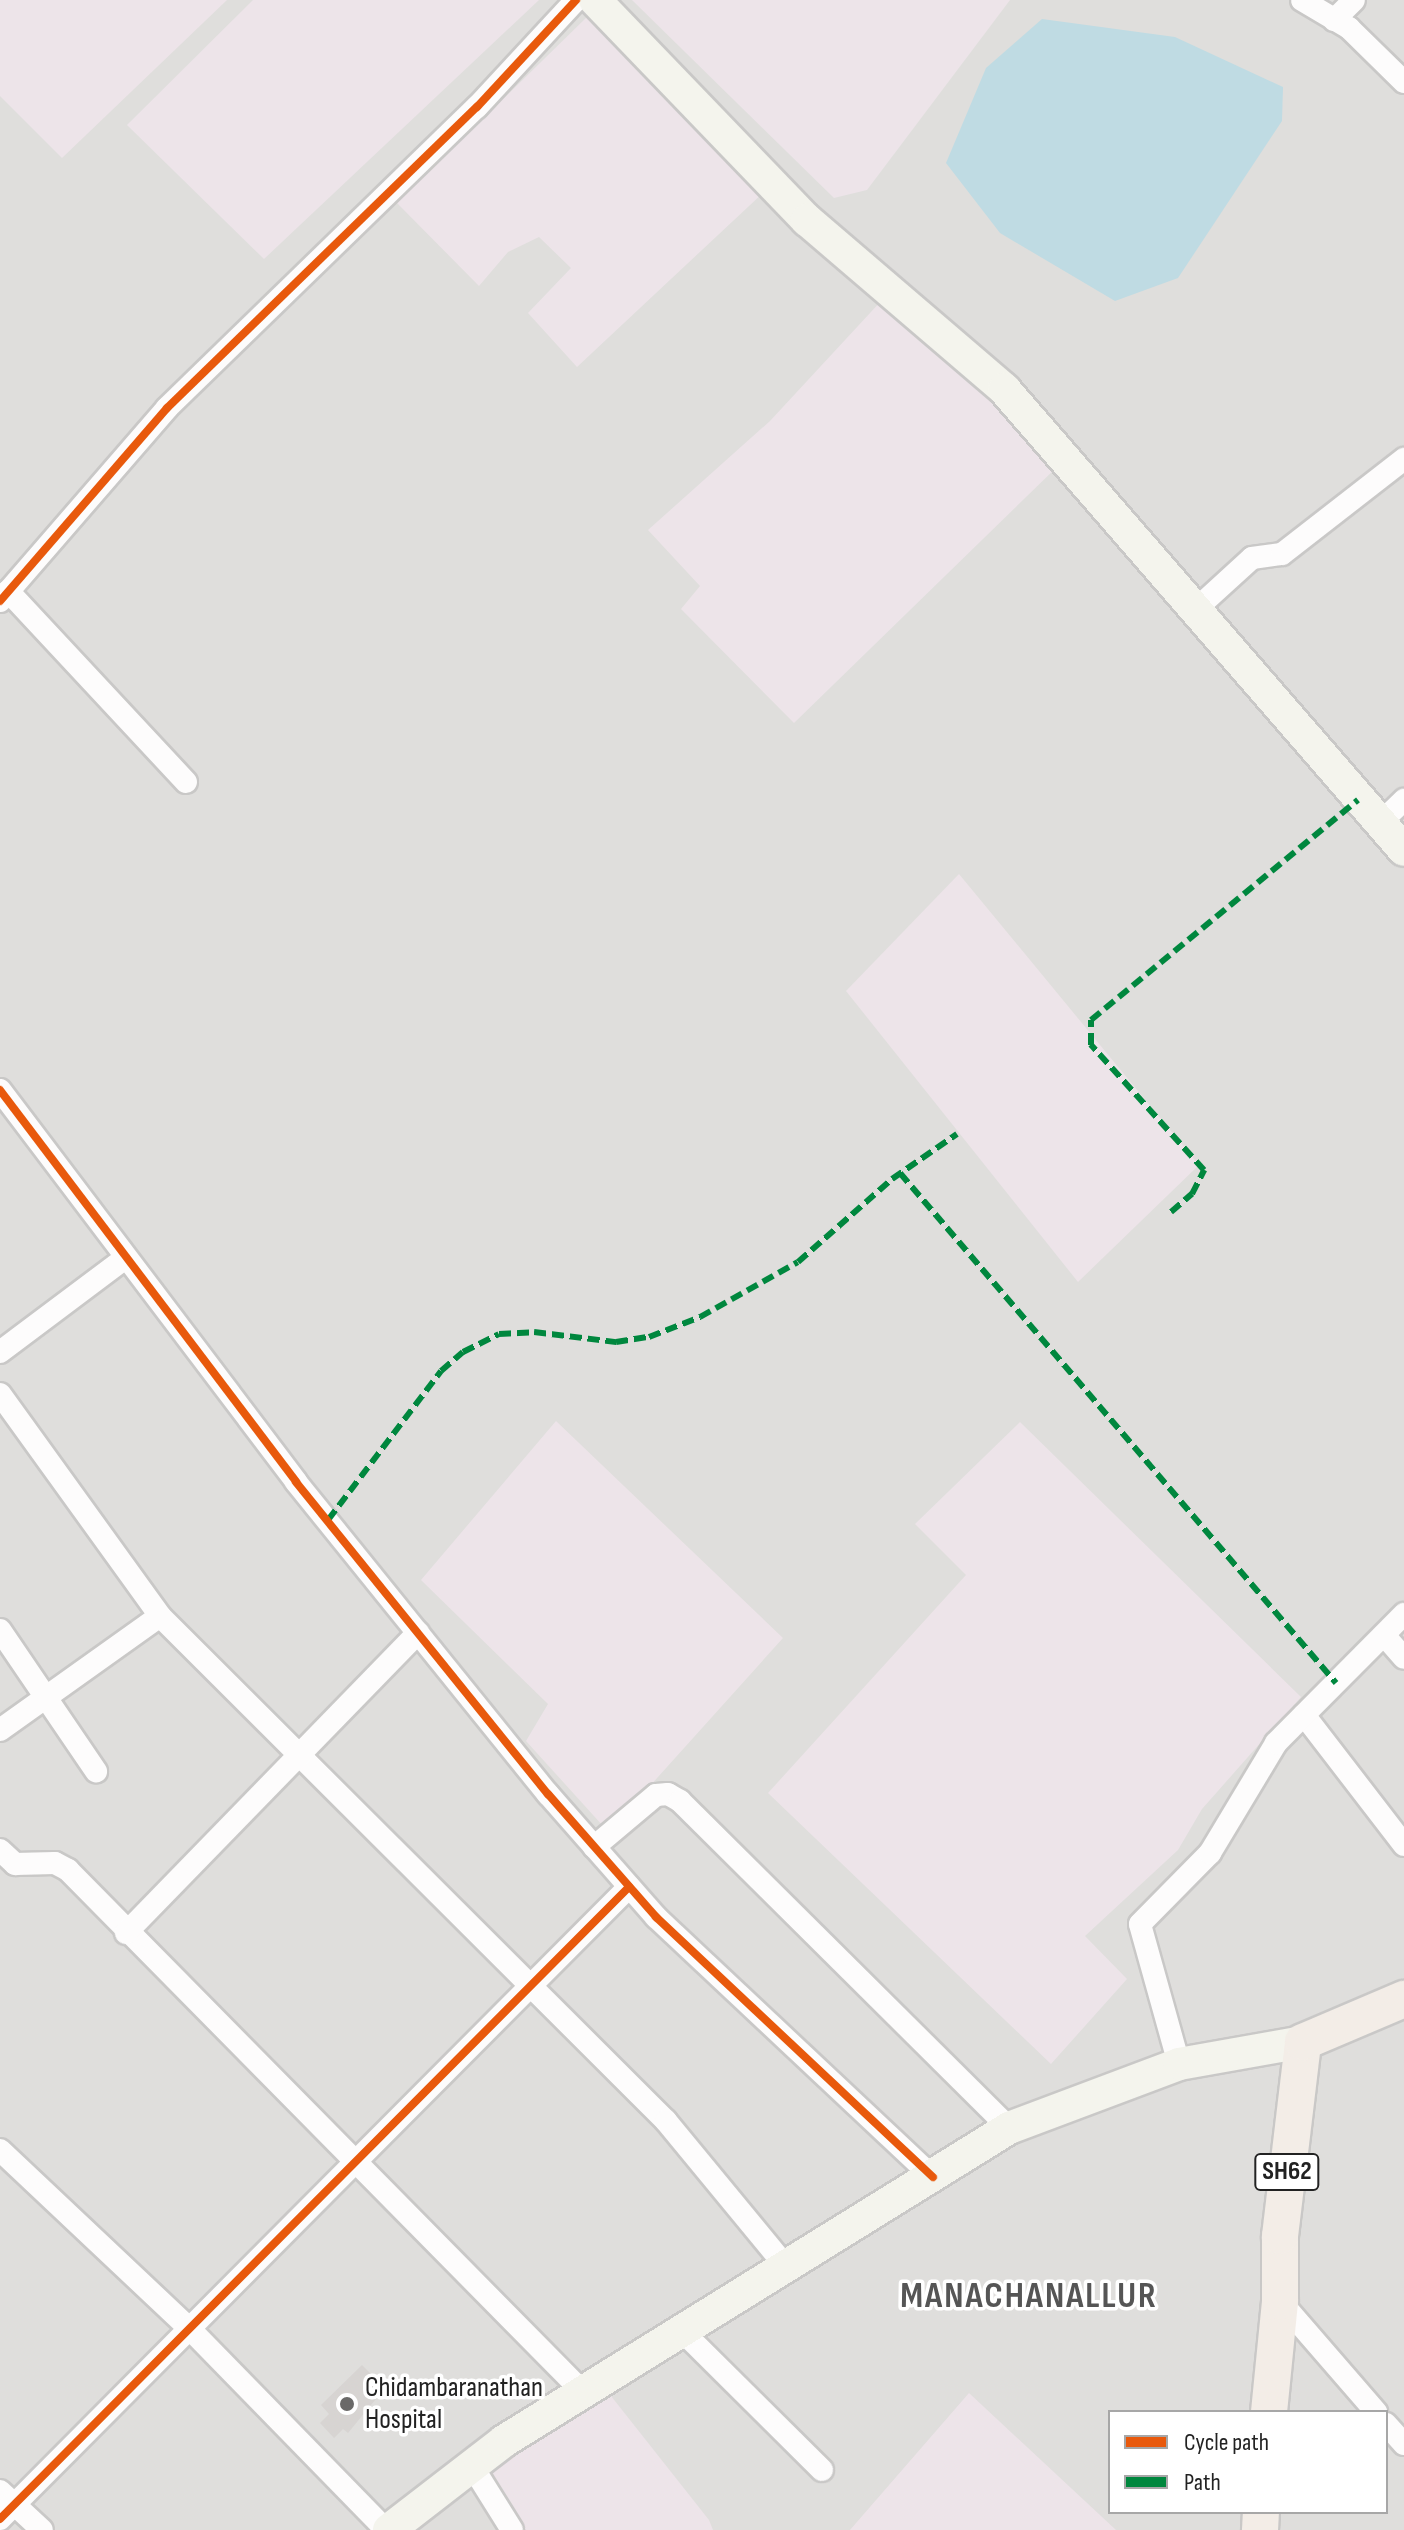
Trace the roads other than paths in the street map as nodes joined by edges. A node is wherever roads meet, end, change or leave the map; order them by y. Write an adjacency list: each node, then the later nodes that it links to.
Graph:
1 (576, 0): 8 (street)
2 (595, 0): 9 (main road)
3 (1302, 0): 5 (street)
4 (1354, 0): 5 (street)
5 (1334, 20): 6 (street)
6 (1404, 82)
7 (1404, 459): 9 (street)
8 (4, 596): 10 (street)
9 (1195, 610): 12 (main road)
10 (186, 782)
11 (1404, 800): 12 (street)
12 (1379, 824): 13 (main road)
13 (1404, 850)
14 (0, 1090): 15 (street)
15 (124, 1259): 16 (street); 21 (street)
16 (0, 1352)
17 (0, 1394): 19 (street)
18 (1404, 1614): 22 (street)
19 (160, 1616): 24 (street); 27 (street)
20 (0, 1630): 24 (street)
21 (418, 1633): 27 (street); 30 (street)
22 (1384, 1635): 23 (street); 25 (street)
23 (1404, 1658)
24 (45, 1698): 26 (street); 28 (street)
25 (1304, 1715): 29 (street); 37 (street)
26 (0, 1730)
27 (297, 1756): 33 (street); 34 (street)
28 (96, 1771)
29 (1404, 1845)
30 (594, 1847): 32 (street); 38 (street)
31 (0, 1850): 33 (street)
32 (629, 1887): 34 (street); 41 (street)
33 (126, 1933): 40 (street)
34 (530, 1984): 40 (street); 42 (street)
35 (1404, 1999): 36 (main road)
36 (1303, 2042): 37 (main road); 43 (main road, SH62)
37 (1179, 2064): 38 (main road)
38 (1009, 2128): 41 (main road)
39 (0, 2150): 44 (street)
40 (357, 2158): 44 (street); 46 (street)
41 (933, 2177): 42 (main road)
42 (784, 2264): 45 (main road)
43 (1280, 2301): 47 (main road, SH62); 48 (street)
44 (188, 2327): 53 (street); 55 (street)
45 (680, 2329): 46 (main road); 52 (street)
46 (582, 2391): 51 (main road)
47 (1269, 2410)
48 (1374, 2410)
49 (1388, 2426): 50 (street)
50 (1404, 2444)
51 (472, 2466): 55 (main road); 56 (street)
52 (822, 2470)
53 (5, 2504): 54 (street)
54 (42, 2530)
55 (388, 2530)
56 (512, 2530)

